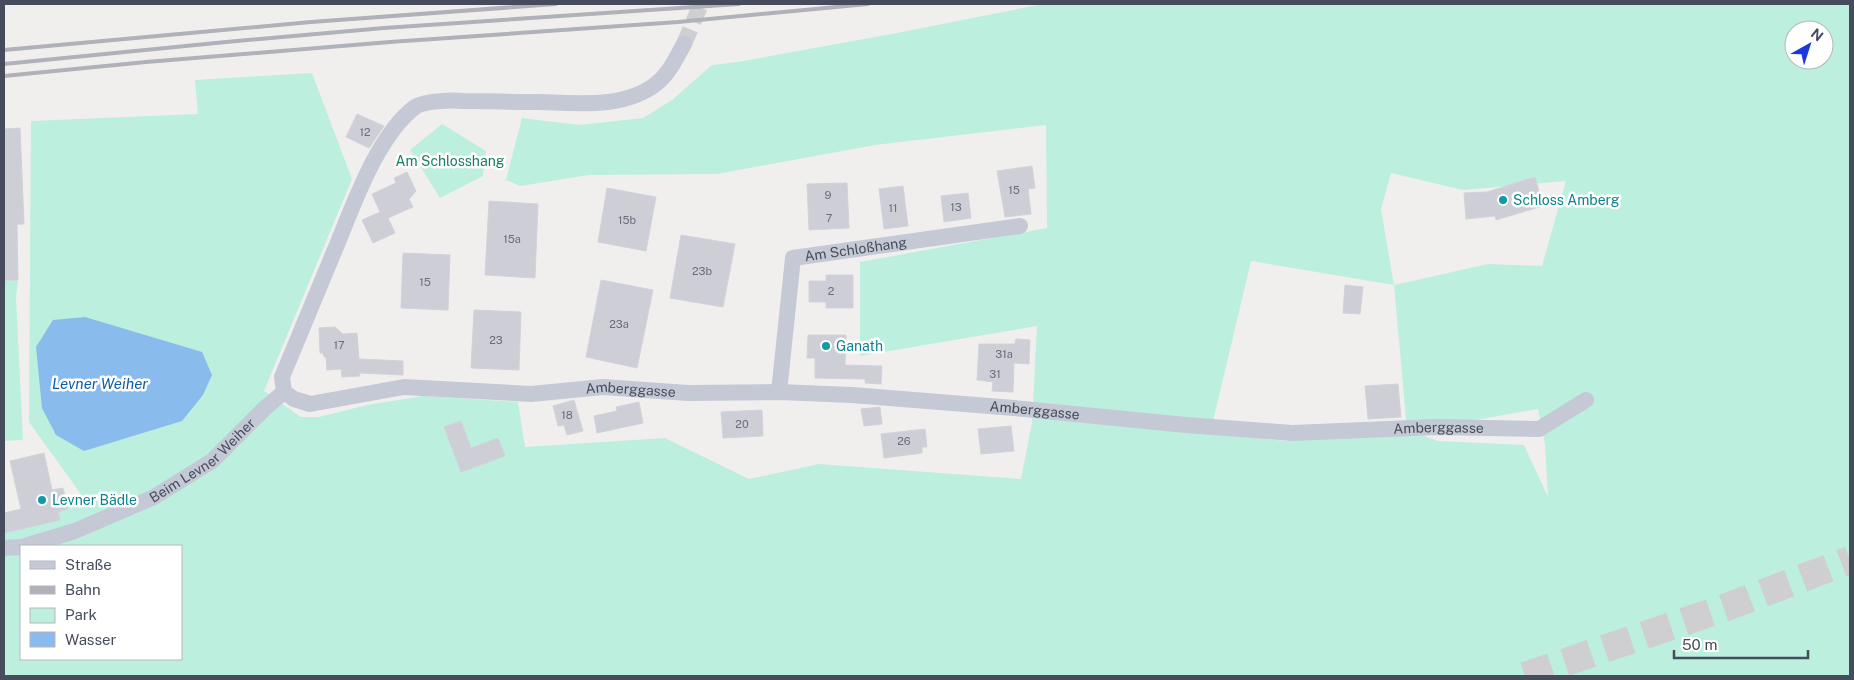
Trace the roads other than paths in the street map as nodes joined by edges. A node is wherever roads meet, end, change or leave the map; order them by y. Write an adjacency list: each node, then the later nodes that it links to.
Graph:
1 (684, 44): 3 (street)
2 (1020, 226): 4 (street, Am Schloßhang)
3 (284, 392): 4 (street, Amberggasse); 6 (street, Beim Levner Weiher)
4 (779, 392): 5 (street, Amberggasse)
5 (1586, 400)
6 (28, 545)
7 (20, 547): 8 (street)
8 (4, 548)

